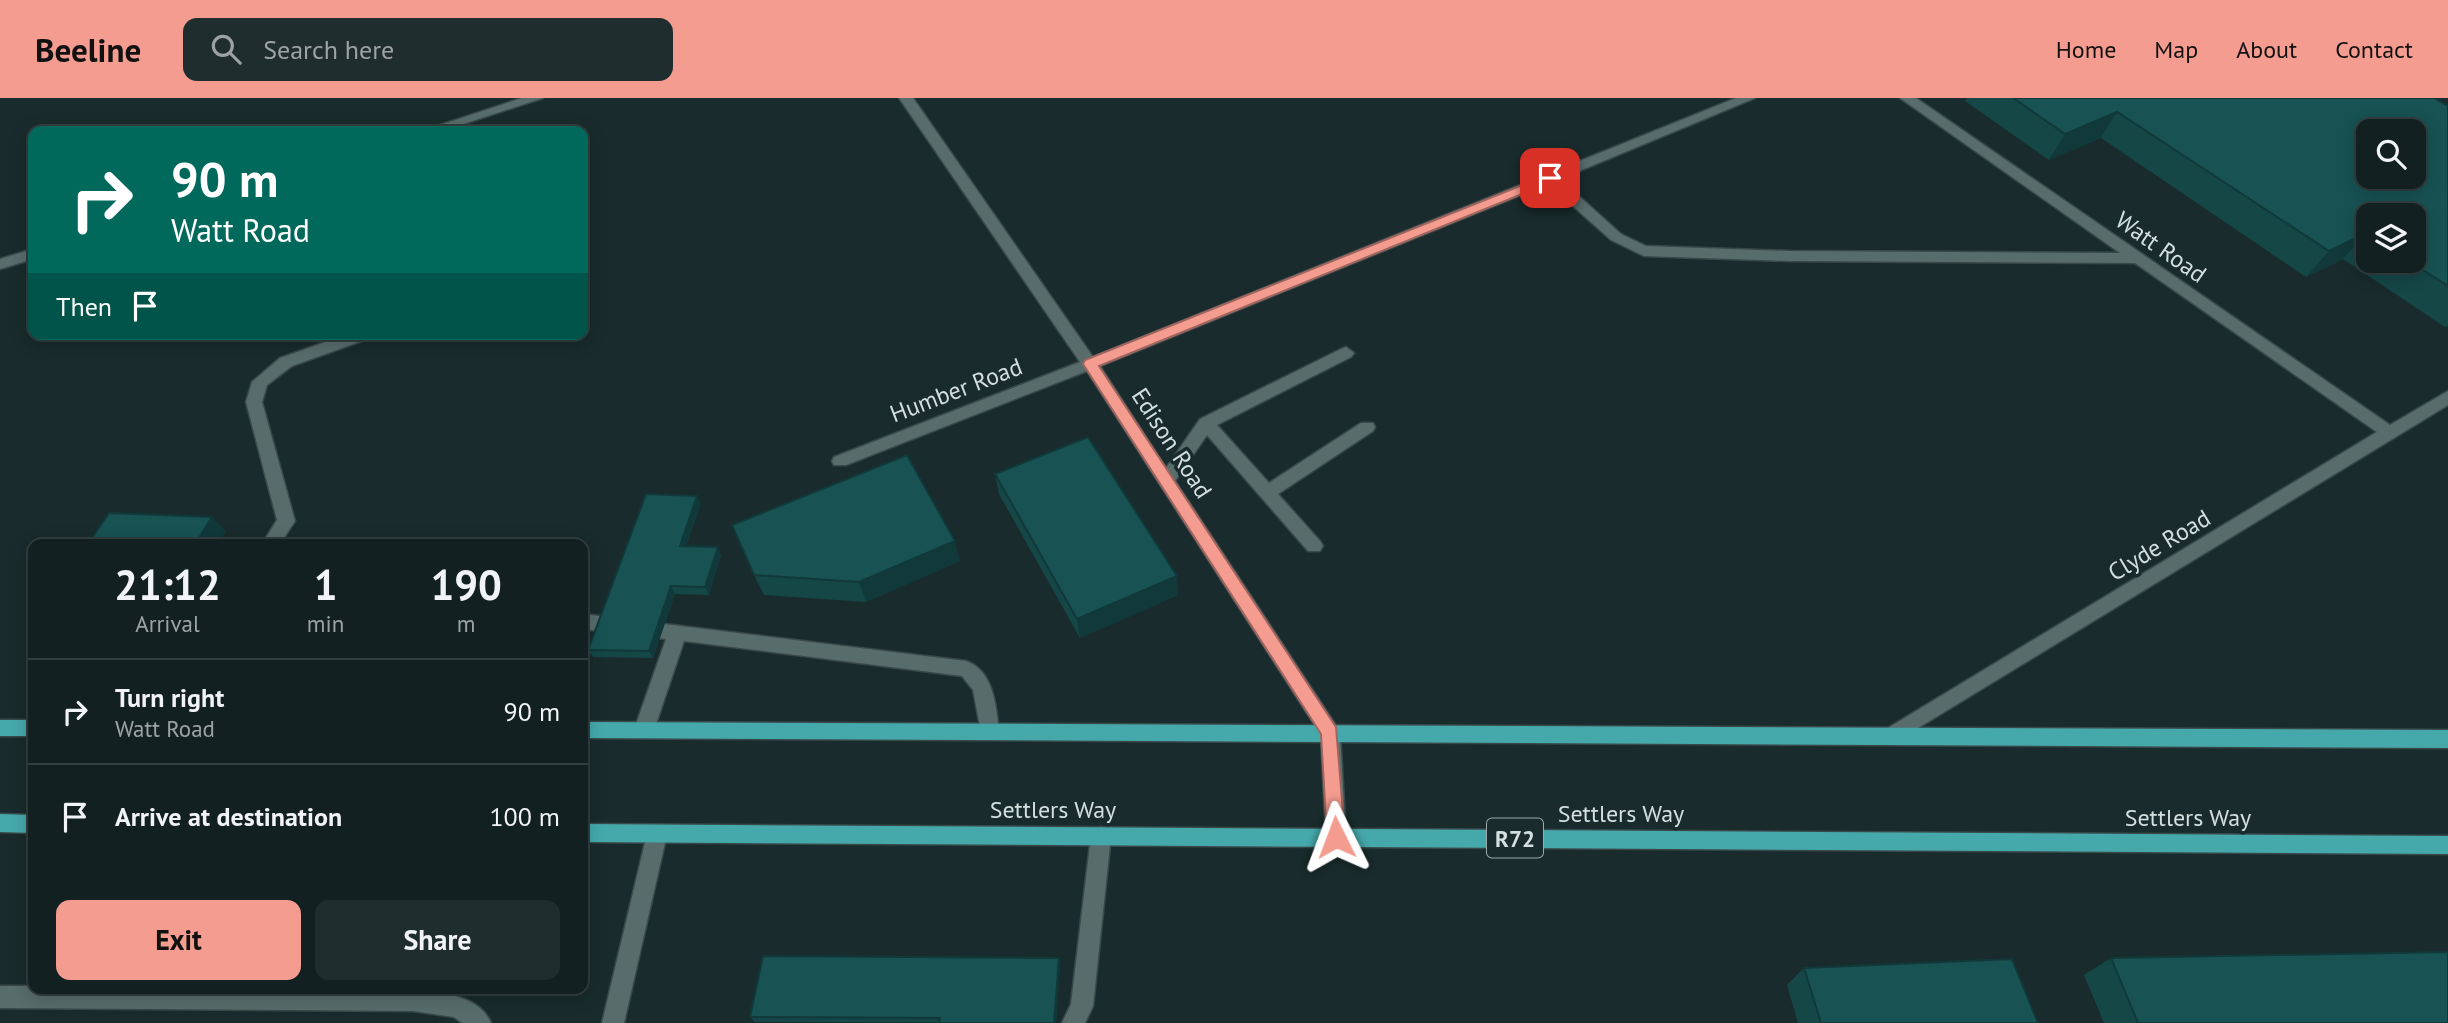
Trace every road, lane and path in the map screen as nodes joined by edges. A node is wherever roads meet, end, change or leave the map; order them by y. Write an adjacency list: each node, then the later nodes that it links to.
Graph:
1 (536, 98): 5 (street)
2 (906, 98): 12 (street, Edison Road)
3 (1748, 98): 6 (street)
4 (1907, 98): 8 (street, Watt Road)
5 (445, 126)
6 (1550, 178): 8 (street); 12 (street)
7 (28, 256): 9 (street)
8 (2137, 258): 16 (street, Watt Road)
9 (0, 264)
10 (348, 340): 20 (street)
11 (1346, 353): 14 (street)
12 (1090, 364): 17 (street, Humber Road); 18 (street, Edison Road)
13 (2448, 397): 16 (street, Clyde Road)
14 (1206, 423): 18 (street); 19 (street)
15 (1367, 427): 19 (street)
16 (2390, 433): 30 (street, Clyde Road)
17 (840, 461)
18 (1167, 480): 29 (street, Edison Road)
19 (1268, 493): 21 (street)
20 (274, 539)
21 (1314, 546)
22 (588, 622): 23 (street)
23 (678, 632): 27 (street); 28 (street)
24 (0, 728): 25 (main road)
25 (28, 728)
26 (588, 730): 27 (main road)
27 (644, 730): 28 (main road)
28 (989, 731): 29 (main road)
29 (1330, 733): 30 (main road); 37 (street, Edison Road)
30 (1895, 734): 31 (main road)
31 (2448, 739)
32 (0, 823): 33 (main road)
33 (28, 824)
34 (588, 833): 35 (main road, Settlers Way / R72)
35 (656, 834): 36 (main road, Settlers Way / R72); 41 (street)
36 (1101, 836): 37 (main road, Settlers Way / R72); 42 (street)
37 (1336, 837): 38 (main road, Settlers Way / R72)
38 (2448, 845)
39 (0, 997): 40 (street)
40 (481, 1023)
41 (613, 1023)
42 (1073, 1023)

